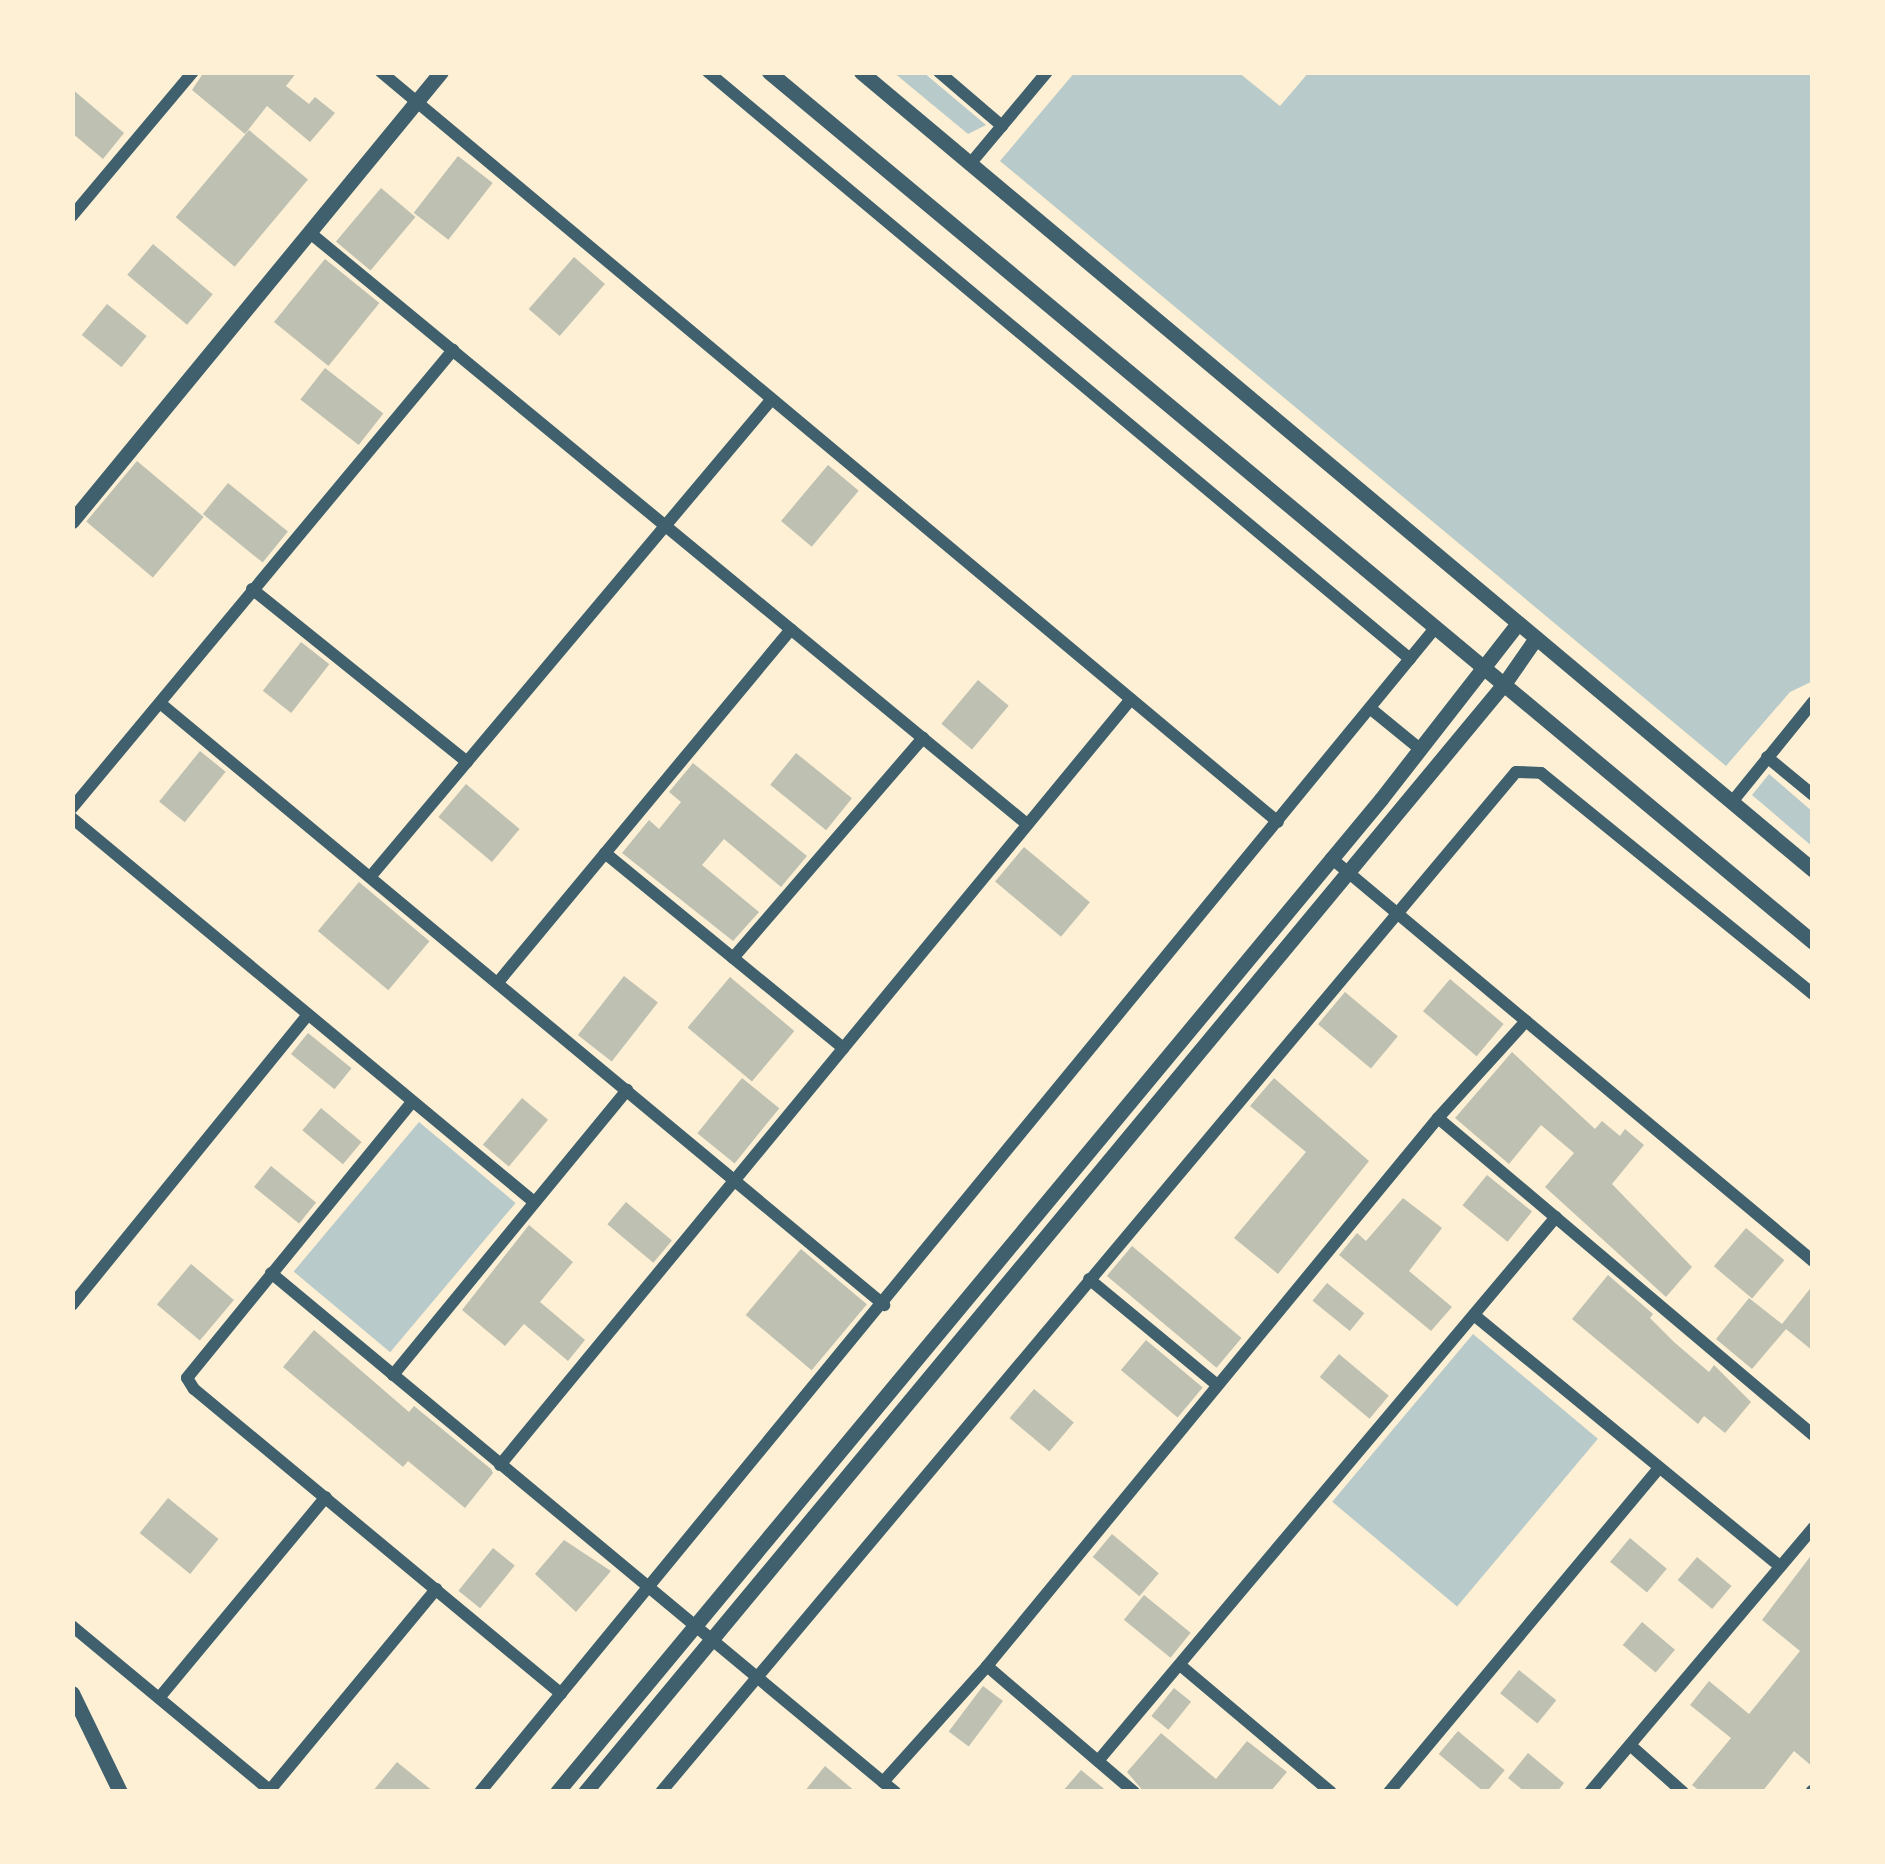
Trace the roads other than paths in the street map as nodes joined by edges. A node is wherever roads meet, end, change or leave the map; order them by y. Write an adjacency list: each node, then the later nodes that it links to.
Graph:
1 (193, 72): 12 (street)
2 (381, 72): 9 (street)
3 (441, 72): 9 (street)
4 (708, 72): 23 (street)
5 (769, 72): 20 (street)
6 (861, 72): 11 (street)
7 (938, 72): 10 (street)
8 (1047, 72): 10 (street)
9 (418, 99): 13 (street); 15 (street)
10 (1002, 125): 11 (street)
11 (970, 164): 19 (street)
12 (72, 216)
13 (309, 232): 14 (street); 16 (street)
14 (453, 350): 17 (street); 18 (street)
15 (771, 400): 17 (street); 26 (street)
16 (72, 520)
17 (665, 526): 21 (street); 33 (street)
18 (252, 590): 28 (street); 33 (street)
19 (1518, 623): 22 (street); 24 (street)
20 (1436, 627): 23 (street); 24 (street)
21 (791, 629): 30 (street); 40 (street)
22 (1536, 638): 25 (street); 35 (street)
23 (1410, 659): 29 (street)
24 (1485, 668): 25 (street); 31 (street)
25 (1504, 684): 43 (street); 46 (street)
26 (1130, 699): 38 (street); 39 (street)
27 (1813, 702): 32 (street)
28 (160, 703): 36 (street); 44 (street)
29 (1371, 709): 31 (street); 38 (street)
30 (922, 738): 39 (street); 47 (street)
31 (1420, 749): 41 (street)
32 (1767, 757): 34 (street); 35 (street)
33 (467, 762): 44 (street)
34 (1813, 795)
35 (1732, 802): 42 (street)
36 (72, 808)
37 (72, 818): 50 (street)
38 (1279, 822): 63 (street)
39 (1028, 824): 52 (street)
40 (605, 854): 47 (street); 48 (street)
41 (1331, 858): 43 (street); 76 (street)
42 (1813, 870)
43 (1348, 872): 45 (street); 77 (street)
44 (371, 876): 48 (street)
45 (1395, 911): 49 (street); 51 (street); 61 (street)
46 (1813, 942)
47 (733, 958): 52 (street)
48 (499, 981): 53 (street)
49 (1813, 994)
50 (308, 1015): 54 (street); 62 (street)
51 (1526, 1021): 55 (street); 59 (street)
52 (843, 1048): 56 (street)
53 (627, 1090): 56 (street); 57 (street)
54 (412, 1102): 57 (street); 60 (street)
55 (1438, 1118): 58 (street); 66 (street)
56 (732, 1180): 63 (street); 68 (street)
57 (534, 1202): 65 (street)
58 (1556, 1217): 64 (street); 67 (street)
59 (1813, 1261)
60 (271, 1273): 65 (street); 70 (street)
61 (1089, 1279): 66 (street); 80 (street)
62 (72, 1305)
63 (884, 1305): 74 (street)
64 (1474, 1315): 69 (street); 78 (street)
65 (393, 1375): 68 (street)
66 (1216, 1384): 79 (street)
67 (1813, 1435)
68 (500, 1466): 74 (street)
69 (1659, 1468): 72 (street); 95 (street)
70 (326, 1497): 73 (street); 83 (street)
71 (1813, 1528): 72 (street)
72 (1780, 1566): 84 (street)
73 (436, 1589): 82 (street); 87 (street)
74 (649, 1591): 76 (street); 82 (street)
75 (72, 1626): 83 (street)
76 (693, 1628): 77 (street); 90 (street)
77 (710, 1641): 80 (street); 91 (street)
78 (1180, 1665): 85 (street); 94 (street)
79 (987, 1666): 85 (street); 86 (street)
80 (756, 1678): 86 (street); 92 (street)
81 (72, 1694): 88 (street)
82 (561, 1694): 89 (street)
83 (159, 1698): 87 (street)
84 (1630, 1745): 96 (street); 97 (street)
85 (1098, 1762): 93 (street)
86 (889, 1787)
87 (271, 1791)
88 (120, 1792)
89 (480, 1792)
90 (557, 1792)
91 (585, 1792)
92 (661, 1792)
93 (1134, 1792)
94 (1331, 1792)
95 (1389, 1792)
96 (1590, 1792)
97 (1684, 1792)

